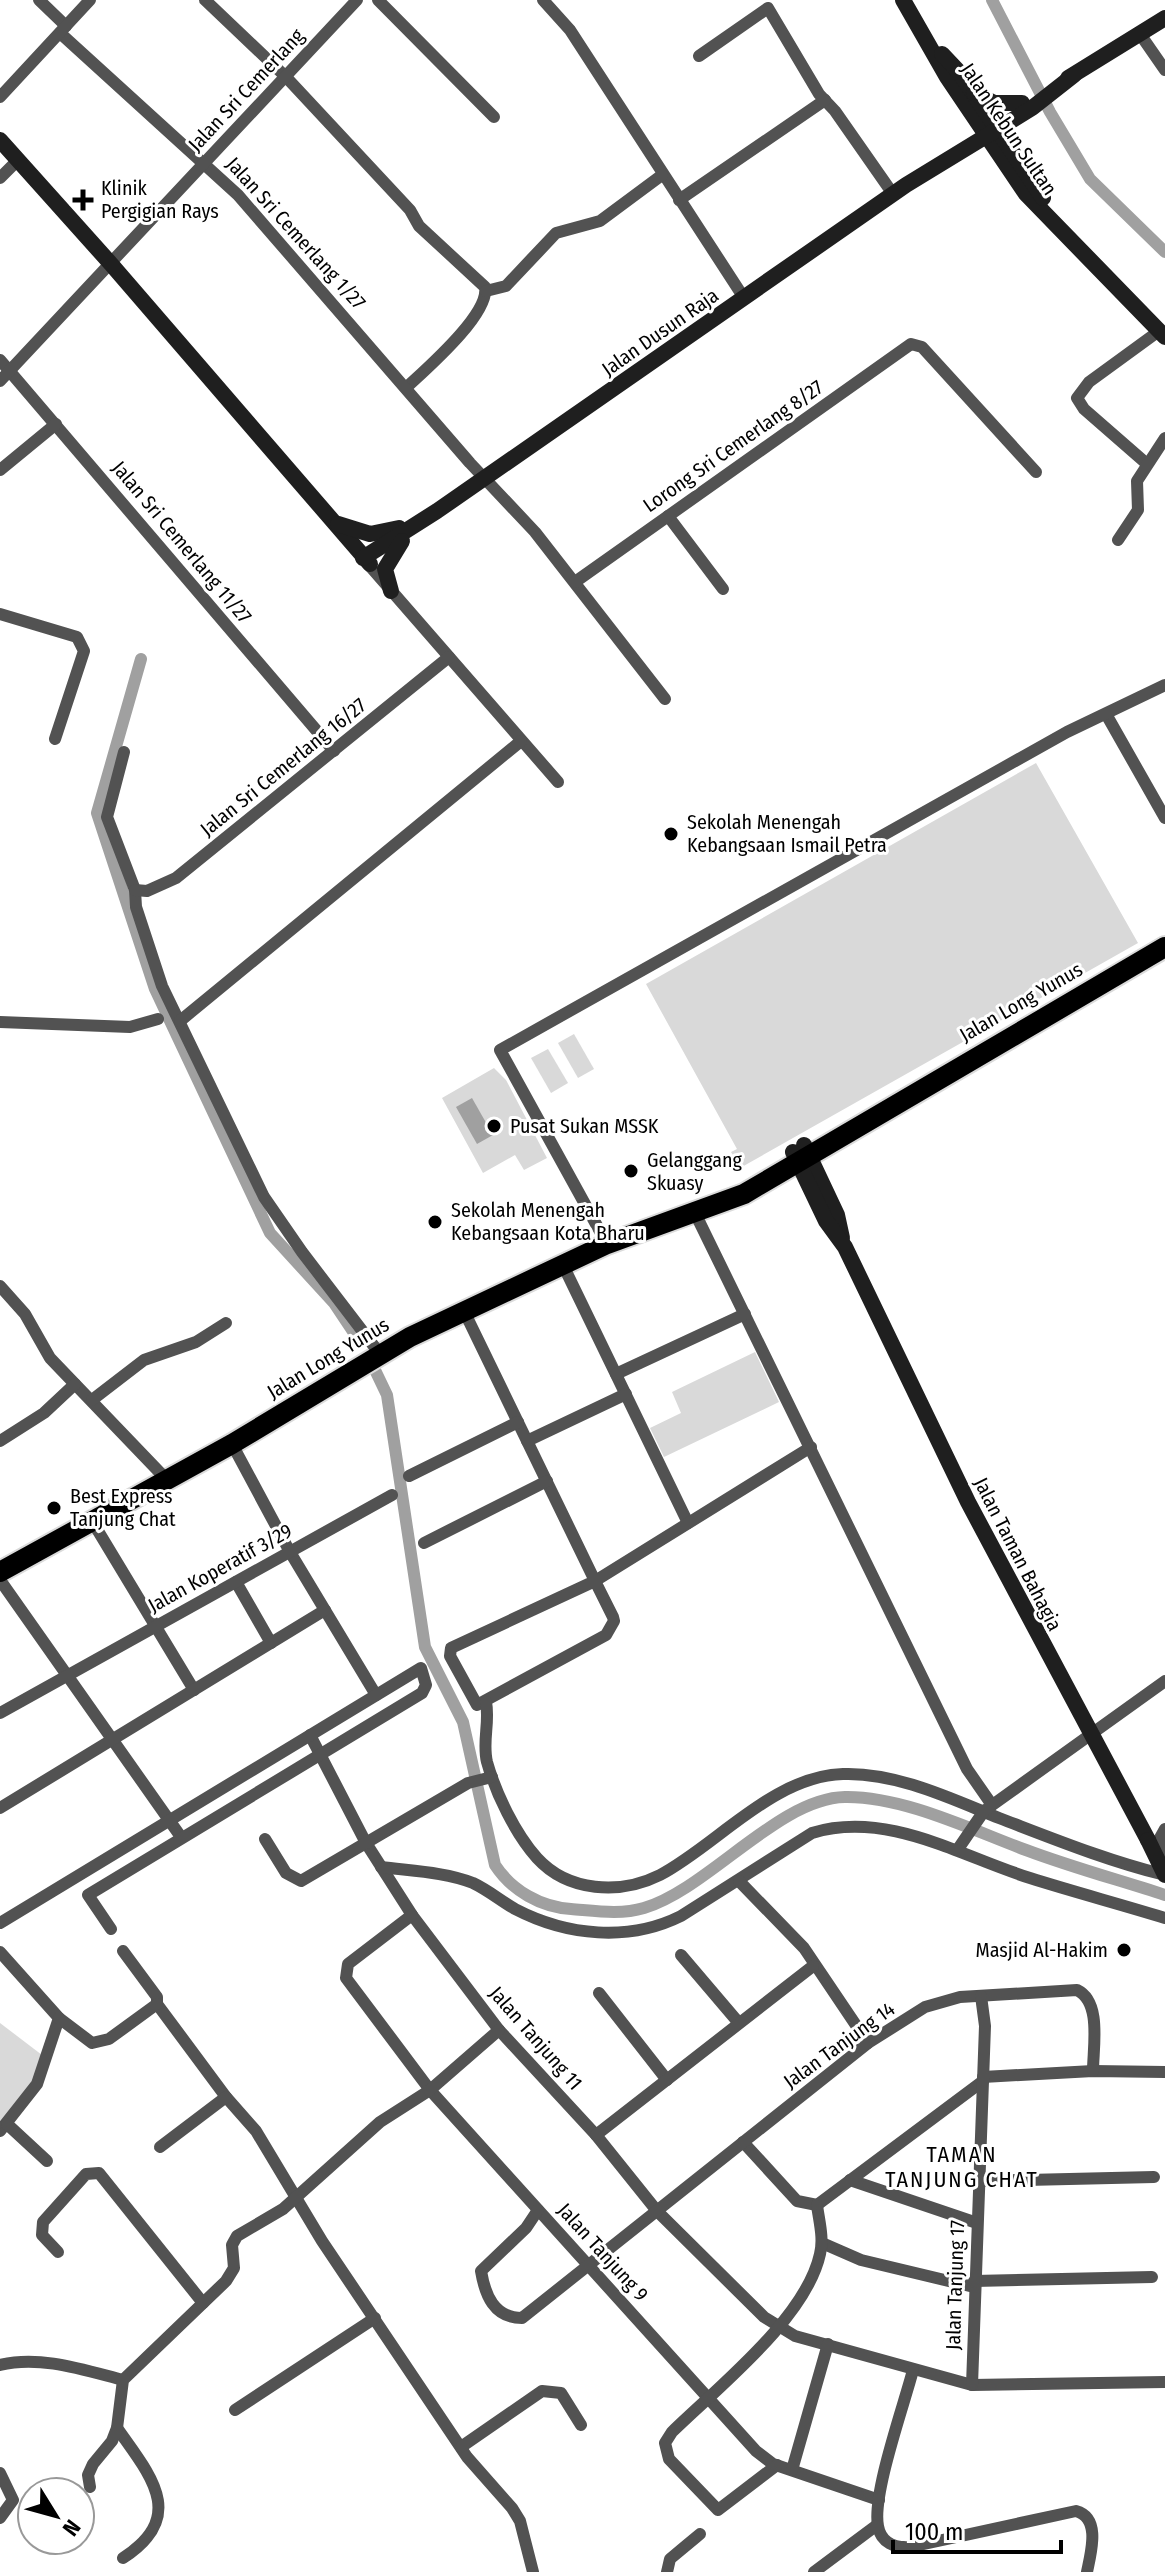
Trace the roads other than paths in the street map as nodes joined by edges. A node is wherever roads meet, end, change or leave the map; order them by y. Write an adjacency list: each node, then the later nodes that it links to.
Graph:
1 (39, 0): 9 (street, Jalan Sri Cemerlang 1/27)
2 (90, 0): 9 (street)
3 (205, 0): 14 (street)
4 (357, 0): 14 (street, Jalan Sri Cemerlang)
5 (378, 0): 19 (street)
6 (543, 0): 25 (street)
7 (903, 0): 11 (main road, Jalan Kebun Sultan)
8 (1165, 18): 10 (main road, Jalan Dusun Raja)
9 (63, 29): 16 (street); 24 (street, Jalan Sri Cemerlang 1/27)
10 (1140, 34): 13 (street); 18 (main road, Jalan Dusun Raja)
11 (929, 40): 15 (main road, Jalan Kebun Sultan); 20 (main road, Jalan Kebun Sultan)
12 (699, 56): 17 (street)
13 (1165, 70)
14 (286, 77): 24 (street, Jalan Sri Cemerlang); 31 (street)
15 (973, 93): 18 (main road); 20 (main road, Jalan Kebun Sultan)
16 (0, 97)
17 (825, 100): 27 (street); 28 (street)
18 (1029, 104): 20 (main road, Jalan Dusun Raja); 22 (main road)
19 (494, 117)
20 (989, 129): 22 (main road, Jalan Kebun Sultan); 27 (main road, Jalan Dusun Raja); 29 (main road, Jalan Kebun Sultan)
21 (0, 140): 23 (main road)
22 (1014, 156): 29 (main road, Jalan Kebun Sultan)
23 (18, 160): 26 (street); 30 (main road)
24 (206, 162): 30 (street, Jalan Sri Cemerlang); 37 (street, Jalan Sri Cemerlang 1/27)
25 (662, 175): 28 (street); 31 (street)
26 (0, 178)
27 (900, 190): 32 (main road, Jalan Dusun Raja)
28 (679, 200): 32 (street)
29 (1065, 234): 33 (main road, Jalan Kebun Sultan)
30 (111, 264): 35 (street, Jalan Sri Cemerlang); 46 (main road)
31 (486, 291): 37 (street)
32 (744, 298): 43 (main road, Jalan Dusun Raja)
33 (1162, 334): 40 (street)
34 (0, 360): 35 (street, Jalan Sri Cemerlang 11/27)
35 (10, 372): 36 (street, Jalan Sri Cemerlang); 38 (street, Jalan Sri Cemerlang 11/27)
36 (0, 381)
37 (407, 387): 43 (street, Jalan Sri Cemerlang 1/27)
38 (56, 424): 41 (street); 61 (street, Jalan Sri Cemerlang 11/27)
39 (1165, 438): 40 (street)
40 (1147, 464): 48 (street)
41 (0, 470)
42 (1036, 472): 45 (street, Lorong Sri Cemerlang 8/27)
43 (484, 478): 44 (main road, Jalan Dusun Raja); 51 (street, Jalan Sri Cemerlang 1/27)
44 (437, 511): 47 (main road, Jalan Dusun Raja); 49 (main road, Jalan Dusun Raja)
45 (668, 516): 51 (street, Lorong Sri Cemerlang 8/27); 52 (street)
46 (329, 519): 47 (main road); 50 (main road)
47 (413, 524): 50 (main road, Jalan Dusun Raja)
48 (1118, 540)
49 (402, 541): 50 (main road, Jalan Dusun Raja); 53 (main road)
50 (366, 562): 53 (street)
51 (575, 582): 57 (street, Jalan Sri Cemerlang 1/27)
52 (723, 589)
53 (391, 591): 55 (street)
54 (0, 614): 59 (street)
55 (449, 657): 60 (street); 61 (street, Jalan Sri Cemerlang 16/27)
56 (1165, 685): 58 (street)
57 (665, 699)
58 (1106, 714): 64 (street); 72 (street)
59 (55, 739)
60 (521, 741): 63 (street); 68 (street)
61 (334, 751): 65 (street, Jalan Sri Cemerlang 16/27)
62 (124, 752): 65 (street)
63 (558, 782)
64 (1165, 818)
65 (135, 890): 68 (street)
66 (1165, 947): 70 (main road, Jalan Long Yunus)
67 (158, 1019): 69 (street)
68 (180, 1021): 78 (street)
69 (0, 1022)
70 (801, 1154): 71 (main road, Jalan Long Yunus); 109 (main road, Jalan Taman Bahagia)
71 (694, 1211): 72 (main road, Jalan Long Yunus); 76 (street)
72 (607, 1244): 73 (main road, Jalan Long Yunus)
73 (562, 1263): 75 (main road, Jalan Long Yunus); 79 (street)
74 (0, 1286): 80 (street)
75 (464, 1311): 78 (main road, Jalan Long Yunus); 83 (street)
76 (745, 1314): 79 (street); 87 (street)
77 (226, 1323): 82 (street)
78 (380, 1354): 86 (main road, Jalan Long Yunus)
79 (616, 1374): 81 (street)
80 (75, 1384): 82 (street); 84 (street)
81 (626, 1394): 85 (street); 93 (street)
82 (92, 1400): 89 (street)
83 (518, 1422): 85 (street); 88 (street)
84 (0, 1441)
85 (527, 1441): 90 (street)
86 (232, 1444): 89 (main road, Jalan Long Yunus); 95 (street)
87 (811, 1447): 93 (street); 115 (street)
88 (409, 1476)
89 (167, 1480): 92 (main road, Jalan Long Yunus)
90 (547, 1481): 94 (street); 98 (street)
91 (392, 1495): 95 (street, Jalan Koperatif 3/29)
92 (92, 1521): 96 (main road, Jalan Long Yunus); 101 (street)
93 (688, 1523): 98 (street)
94 (424, 1543)
95 (290, 1552): 99 (street, Jalan Koperatif 3/29); 100 (street)
96 (0, 1572)
97 (0, 1580): 103 (street)
98 (595, 1581): 107 (street); 107 (street)
99 (236, 1582): 101 (street, Jalan Koperatif 3/29); 102 (street)
100 (325, 1610): 102 (street); 106 (street)
101 (156, 1627): 103 (street, Jalan Koperatif 3/29); 105 (street)
102 (271, 1643): 105 (street)
103 (67, 1676): 108 (street, Jalan Koperatif 3/29); 111 (street)
104 (1165, 1681): 109 (street)
105 (194, 1690): 111 (street)
106 (376, 1695): 110 (street); 112 (street)
107 (486, 1702): 113 (street)
108 (0, 1713)
109 (1091, 1734): 115 (street); 124 (main road, Jalan Taman Bahagia, bridge)
110 (310, 1735): 112 (street, Jalan Tanjung 11); 116 (street)
111 (112, 1740): 114 (street); 116 (street)
112 (319, 1752): 118 (street); 120 (street, Jalan Tanjung 11)
113 (492, 1777): 115 (street); 120 (street)
114 (0, 1808)
115 (984, 1813): 121 (street); 124 (street)
116 (169, 1821): 118 (street); 128 (street)
117 (1165, 1829): 122 (street)
118 (181, 1837): 129 (street)
119 (265, 1839): 120 (street)
120 (366, 1843): 123 (street, Jalan Tanjung 11)
121 (961, 1845): 125 (street); 127 (street)
122 (1165, 1851)
123 (381, 1867): 125 (street); 126 (street, Jalan Tanjung 11)
124 (1165, 1875)
125 (739, 1881): 133 (street)
126 (412, 1915): 139 (street, Jalan Tanjung 11); 145 (street, Jalan Tanjung 9)
127 (1165, 1918)
128 (0, 1923)
129 (111, 1929)
130 (123, 1951): 136 (street)
131 (0, 1952): 137 (street)
132 (681, 1955): 138 (street)
133 (813, 1966): 138 (street); 140 (street)
134 (599, 1993): 144 (street)
135 (981, 1996): 140 (street, Jalan Tanjung 14); 141 (street, Jalan Tanjung 14); 143 (street, Jalan Tanjung 17)
136 (157, 2004): 137 (street); 146 (street)
137 (59, 2018): 147 (street)
138 (738, 2022): 144 (street)
139 (499, 2030): 145 (street); 148 (street, Jalan Tanjung 11)
140 (868, 2043): 149 (street, Jalan Tanjung 14)
141 (1093, 2071): 142 (street); 143 (street)
142 (1165, 2072)
143 (983, 2079): 153 (street); 154 (street, Jalan Tanjung 17)
144 (667, 2080): 148 (street)
145 (430, 2090): 155 (street); 157 (street, Jalan Tanjung 9)
146 (226, 2097): 150 (street); 155 (street)
147 (3, 2128): 151 (street)
148 (596, 2135): 158 (street, Jalan Tanjung 11)
149 (743, 2142): 156 (street); 158 (street, Jalan Tanjung 14)
150 (160, 2147)
151 (47, 2161)
152 (1154, 2177): 154 (street)
153 (850, 2180): 156 (street); 159 (street)
154 (979, 2181): 159 (street, Jalan Tanjung 17)
155 (297, 2194): 165 (street); 166 (street)
156 (817, 2205): 160 (street)
157 (538, 2210): 162 (street, Jalan Tanjung 9); 162 (street, Jalan Tanjung 14)
158 (657, 2211): 162 (street, Jalan Tanjung 14); 167 (street, Jalan Tanjung 11)
159 (977, 2223): 164 (street, Jalan Tanjung 17)
160 (822, 2243): 164 (street); 167 (street)
161 (58, 2252): 165 (street)
162 (588, 2265): 174 (street, Jalan Tanjung 9)
163 (1152, 2277): 164 (street)
164 (974, 2284): 173 (street, Jalan Tanjung 17)
165 (203, 2303): 171 (street)
166 (375, 2318): 175 (street); 178 (street)
167 (781, 2327): 168 (street, Jalan Tanjung 11); 174 (street)
168 (828, 2344): 170 (street, Jalan Tanjung 11); 180 (street)
169 (0, 2365): 171 (street)
170 (913, 2370): 173 (street, Jalan Tanjung 11); 183 (street)
171 (123, 2380): 177 (street)
172 (1165, 2382): 173 (street, Jalan Tanjung 11)
173 (972, 2385)
174 (707, 2398): 179 (street, Jalan Tanjung 9); 179 (street)
175 (235, 2410)
176 (581, 2425): 178 (street)
177 (117, 2428): 182 (street); 187 (street)
178 (461, 2447): 188 (street)
179 (777, 2465): 180 (street, Jalan Tanjung 9)
180 (792, 2470): 183 (street, Jalan Tanjung 9)
181 (0, 2473): 184 (street)
182 (88, 2476)
183 (879, 2500): 185 (street)
184 (0, 2518)
185 (877, 2525): 190 (street); 191 (street)
186 (700, 2534): 189 (street)
187 (123, 2558)
188 (533, 2572)
189 (667, 2572)
190 (814, 2572)
191 (1087, 2572)

